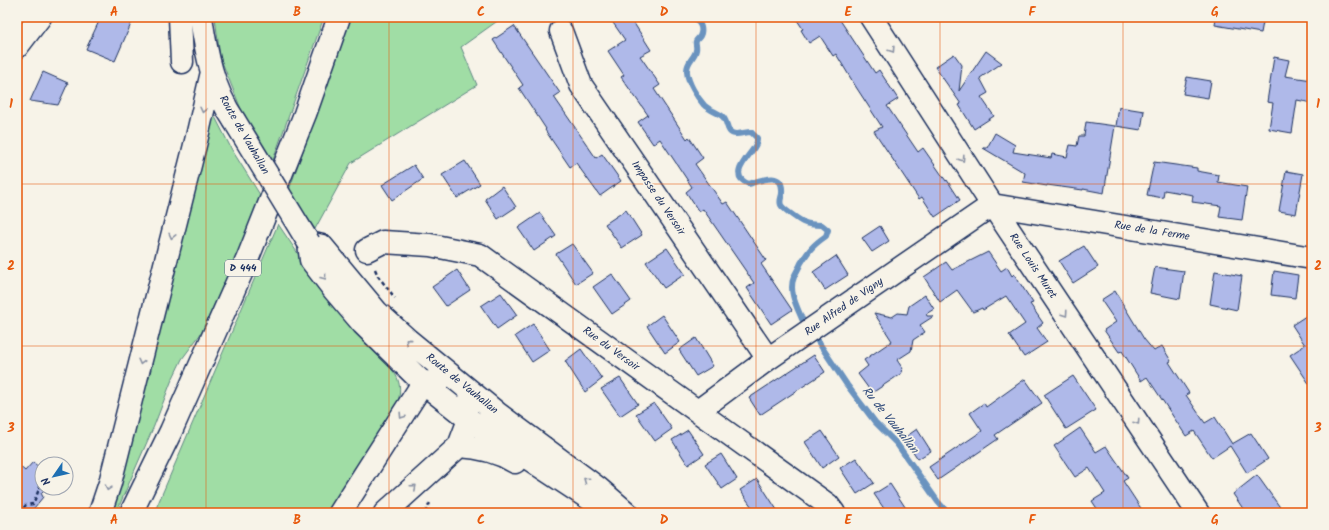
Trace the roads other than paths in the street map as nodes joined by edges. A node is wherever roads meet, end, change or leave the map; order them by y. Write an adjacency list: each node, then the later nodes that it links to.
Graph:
1 (40, 17): 7 (main road)
2 (180, 17): 8 (main road)
3 (201, 17): 9 (main road, Route de Vauhallan)
4 (339, 17): 22 (main road, D 444)
5 (871, 17): 10 (main road, Rue Louis Muret, one-way to 10)
6 (562, 31): 14 (main road, Impasse du Versoir)
7 (17, 47)
8 (182, 62)
9 (212, 72): 11 (main road, Route de Vauhallan, bridge); 21 (main road, one-way to 21)
10 (992, 205): 13 (main road, Rue de la Ferme); 14 (main road, Rue Alfred de Vigny); 28 (main road, Rue Louis Muret, one-way to 28)
11 (309, 243): 15 (main road, Route de Vauhallan, one-way to 15); 16 (main road, Route de Vauhallan, one-way to 11)
12 (367, 250): 17 (main road, Rue du Versoir)
13 (1312, 258)
14 (768, 359): 17 (main road, Rue Alfred de Vigny)
15 (423, 383): 16 (main road); 18 (main road, Route de Vauhallan); 23 (main road, one-way to 23)
16 (460, 383): 18 (main road); 26 (main road, Route de Vauhallan, one-way to 16)
17 (698, 411): 27 (main road, Rue du Versoir)
18 (467, 418): 19 (main road); 20 (main road, Route de Vauhallan)
19 (459, 446): 20 (main road); 24 (main road, one-way to 19)
20 (564, 483): 25 (main road, Route de Vauhallan)
21 (100, 513)
22 (131, 513)
23 (340, 513)
24 (385, 513)
25 (611, 513)
26 (627, 513)
27 (834, 513)
28 (1198, 513)

